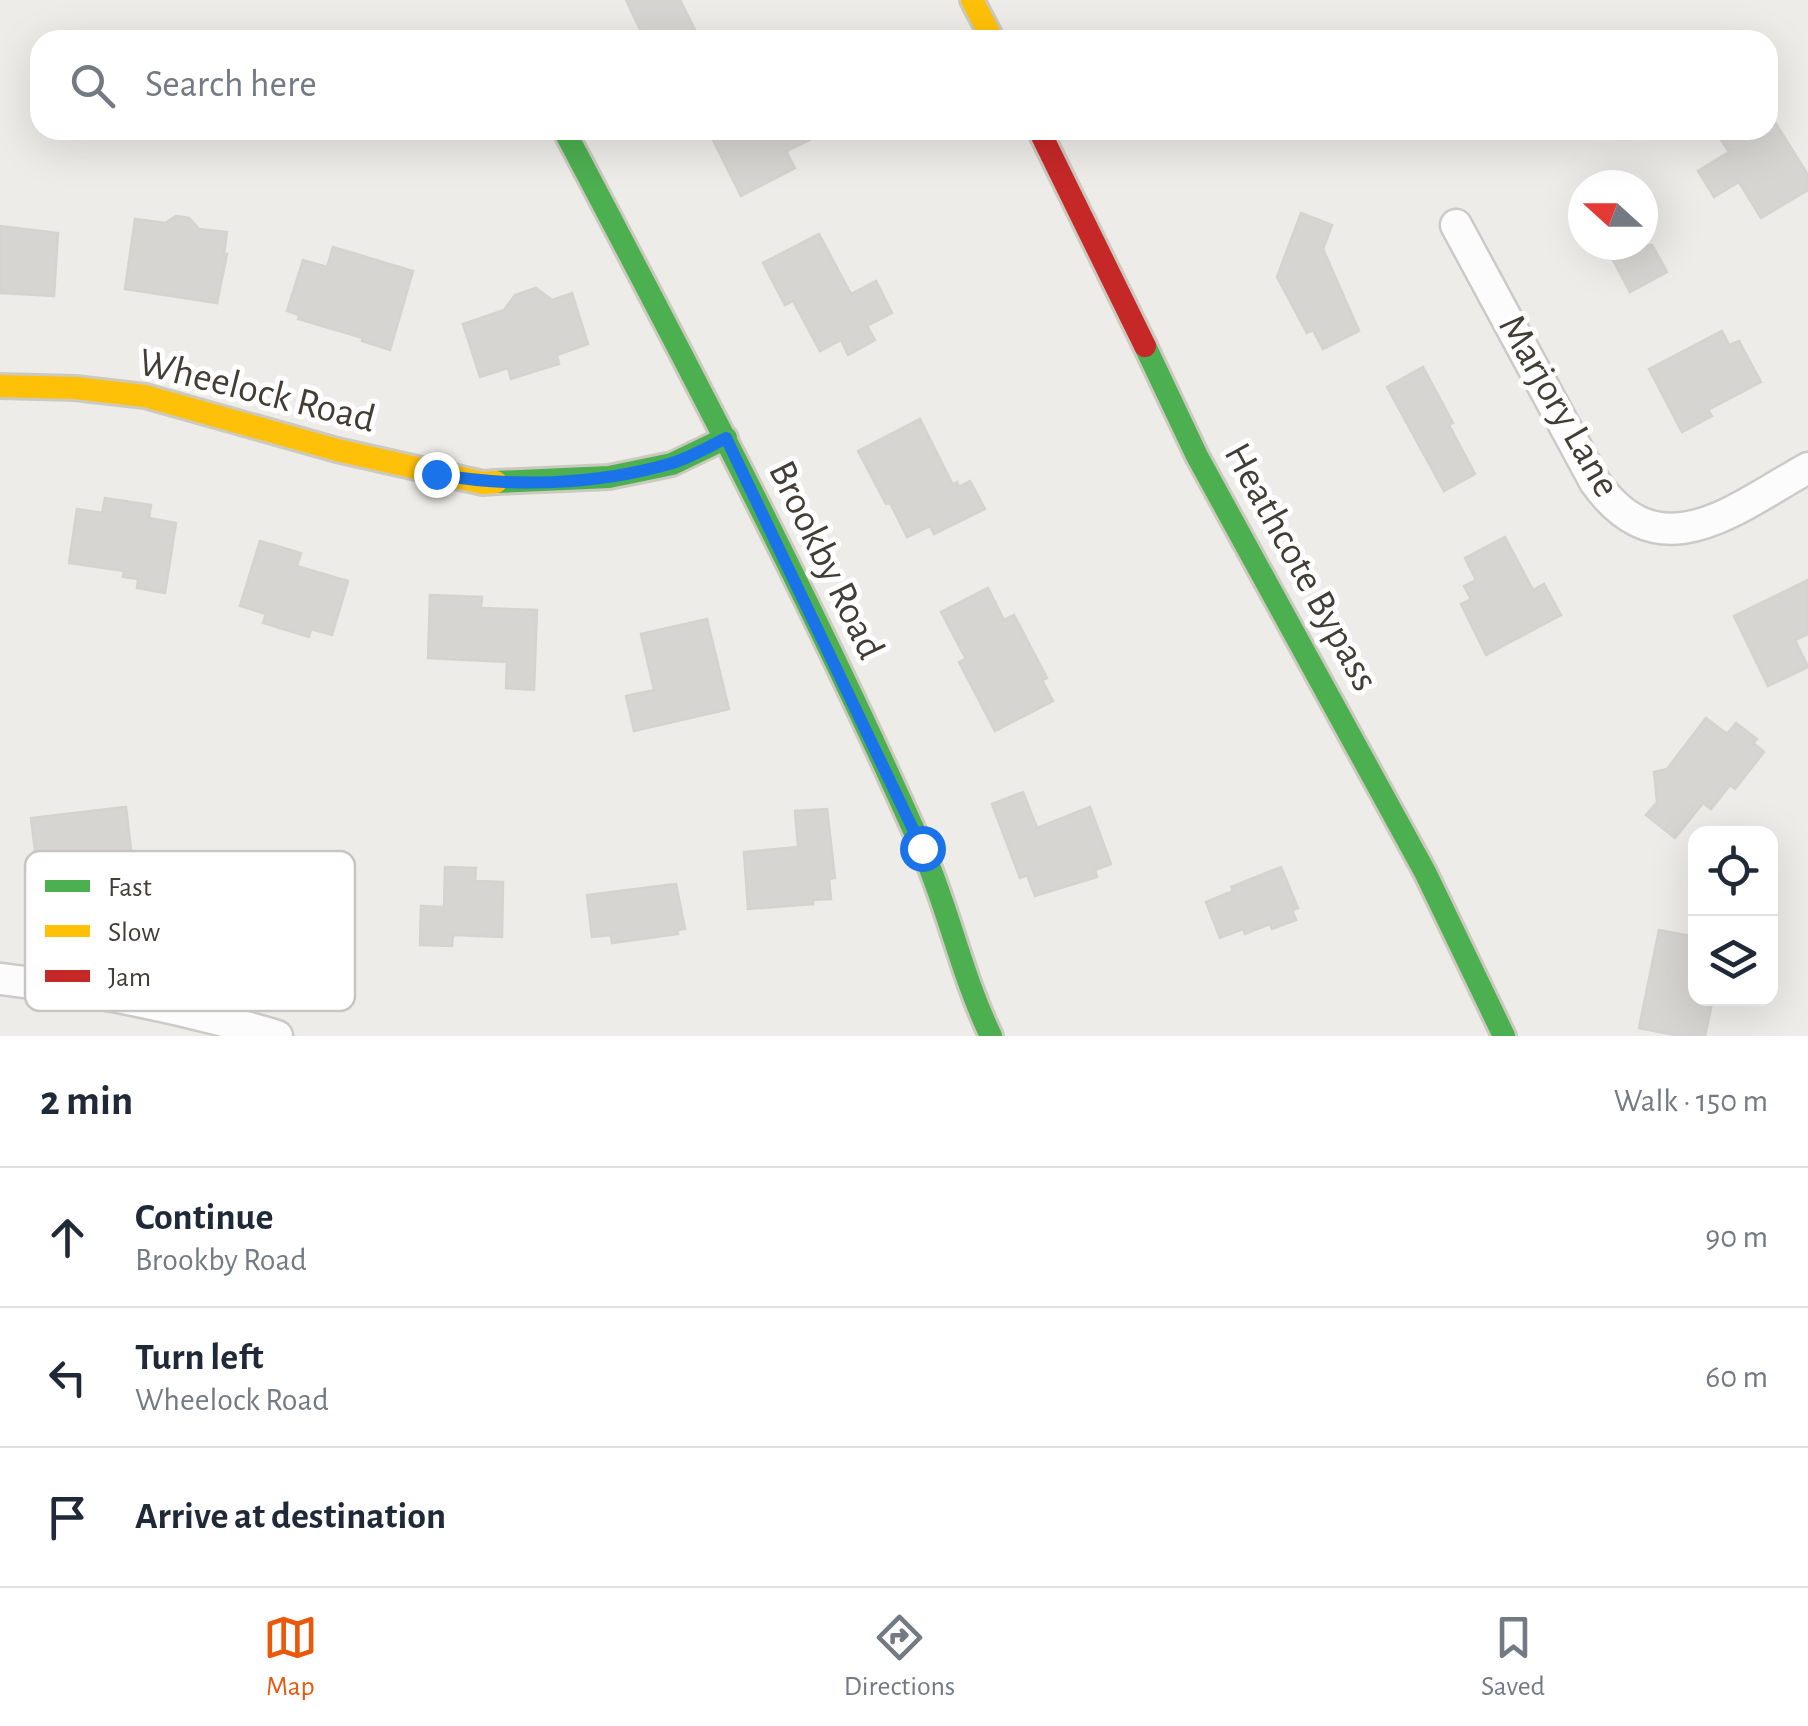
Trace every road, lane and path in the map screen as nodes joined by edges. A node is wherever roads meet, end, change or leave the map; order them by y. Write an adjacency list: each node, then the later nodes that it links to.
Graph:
1 (972, 0): 2 (street)
2 (988, 30)
3 (569, 140): 7 (street, Brookby Road)
4 (1044, 140): 14 (street, Heathcote Bypass)
5 (1456, 225): 8 (street, Marjory Lane)
6 (0, 386): 7 (street, Wheelock Road)
7 (726, 438): 13 (street, Brookby Road)
8 (1808, 468)
9 (0, 979): 10 (street)
10 (25, 983)
11 (178, 1011): 12 (street)
12 (278, 1036)
13 (991, 1036)
14 (1504, 1036)

